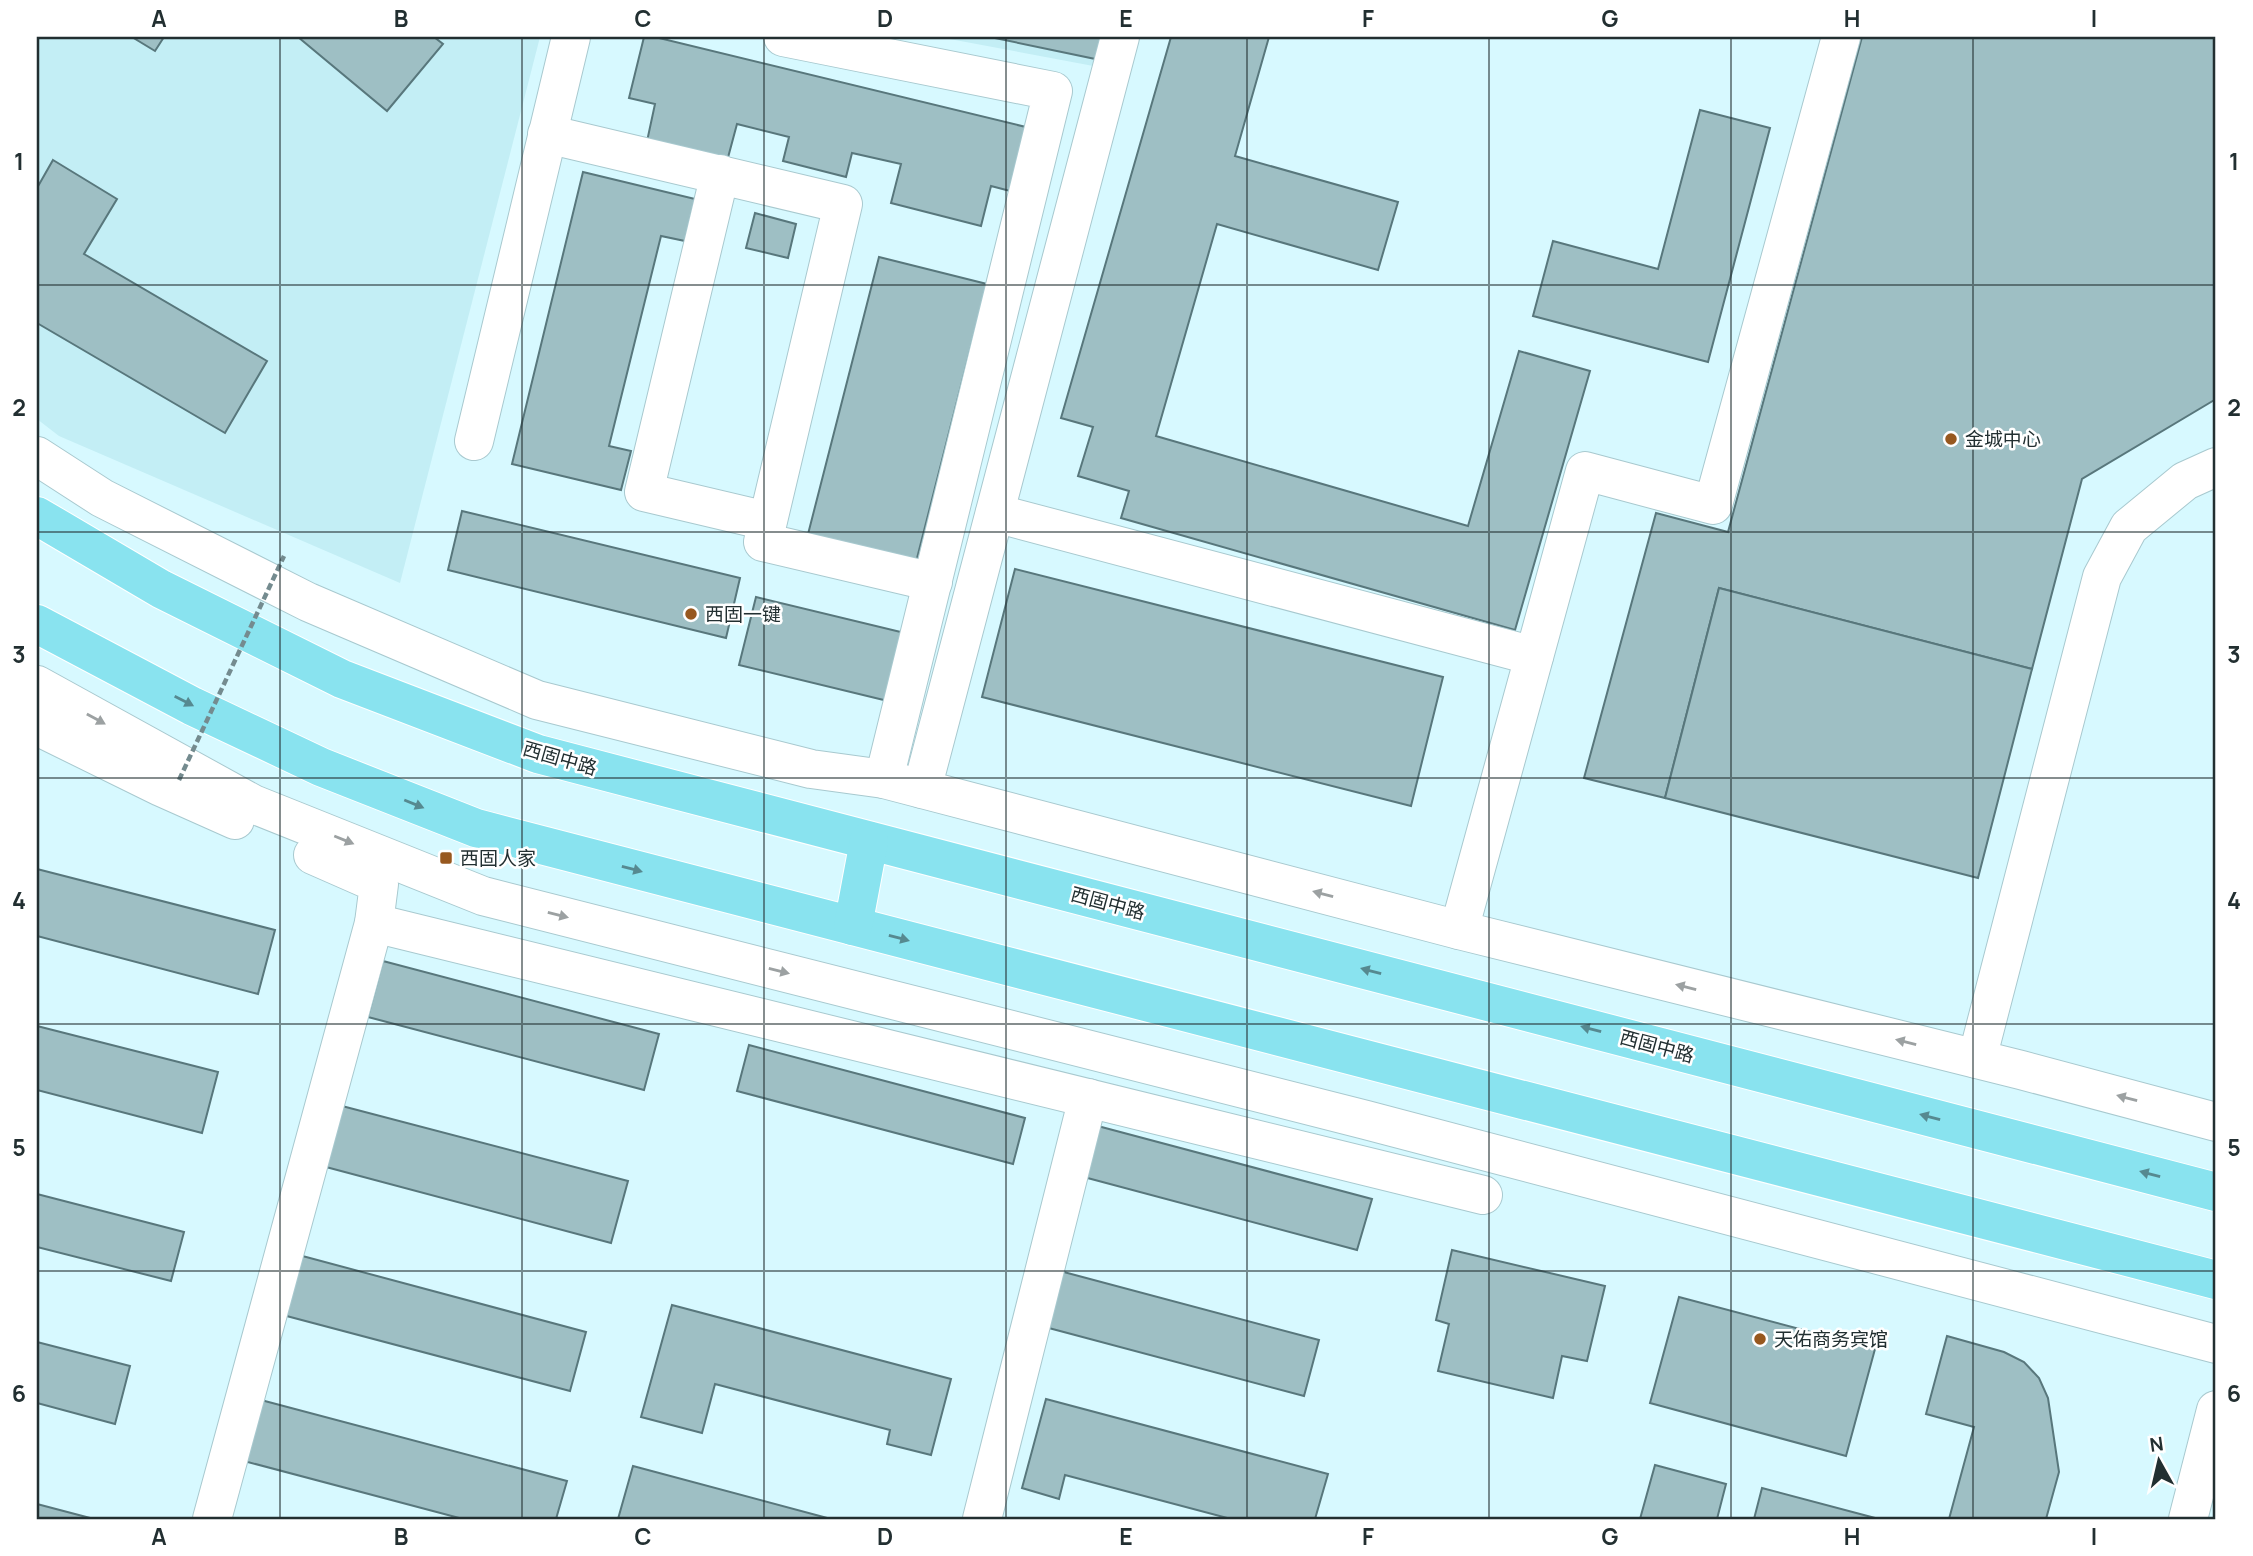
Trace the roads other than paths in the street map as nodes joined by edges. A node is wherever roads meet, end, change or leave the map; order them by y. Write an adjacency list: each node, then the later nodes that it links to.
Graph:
1 (571, 37): 5 (street)
2 (783, 37): 13 (street)
3 (1120, 37): 10 (street)
4 (1841, 37): 15 (street)
5 (547, 134): 6 (street); 7 (street)
6 (720, 174): 12 (street); 12 (street)
7 (474, 441)
8 (37, 456): 18 (street)
9 (2216, 467): 24 (street)
10 (995, 513): 15 (street); 19 (street)
11 (37, 516): 20 (main road, 西固中路)
12 (768, 521): 13 (street)
13 (933, 582): 18 (street)
14 (37, 624): 22 (main road, one-way to 22)
15 (1534, 656): 23 (street)
16 (37, 685): 30 (street, one-way to 30)
17 (37, 726): 21 (street)
18 (884, 779): 19 (street)
19 (922, 789): 23 (street, one-way to 19)
20 (869, 841): 22 (main road); 27 (main road, 西固中路, one-way to 20)
21 (374, 923): 25 (street); 32 (street)
22 (853, 926): 29 (main road, one-way to 29)
23 (1459, 930): 24 (street, one-way to 23)
24 (1977, 1059): 26 (street, one-way to 24)
25 (1088, 1098): 28 (street); 33 (street)
26 (2216, 1122)
27 (2216, 1192)
28 (1483, 1195)
29 (2216, 1280)
30 (2216, 1344)
31 (2216, 1410): 34 (street)
32 (212, 1519)
33 (982, 1519)
34 (2188, 1519)

